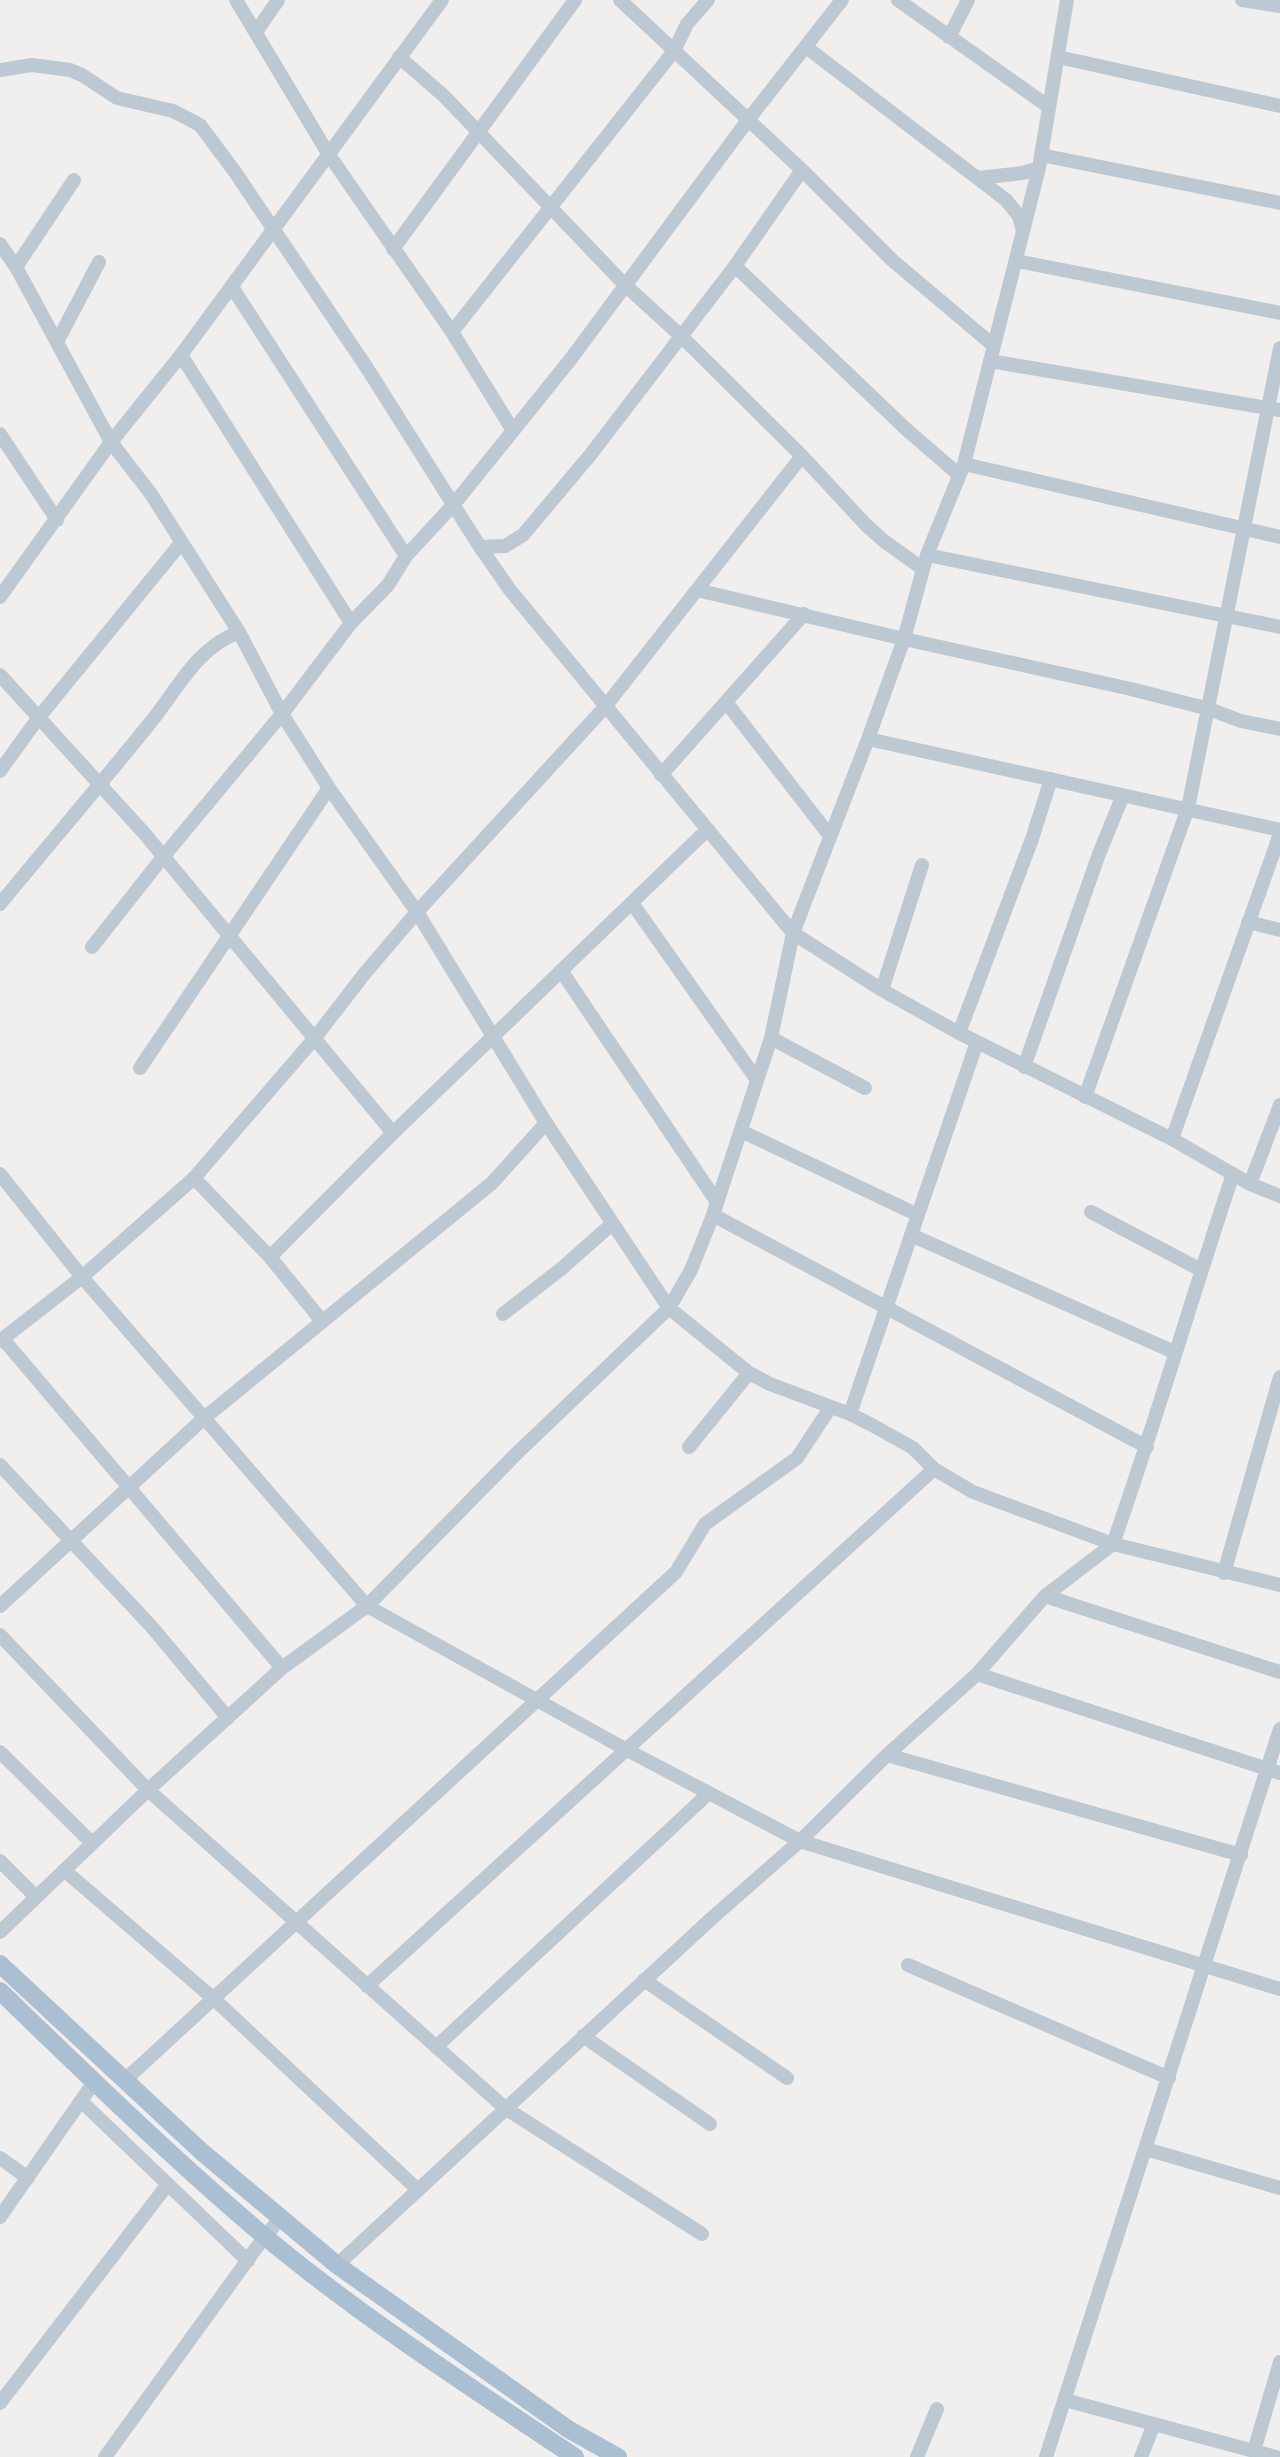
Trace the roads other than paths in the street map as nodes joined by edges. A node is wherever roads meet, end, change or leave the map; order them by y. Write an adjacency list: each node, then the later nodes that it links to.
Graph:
1 (236, 0): 13 (street)
2 (278, 0): 13 (street)
3 (442, 0): 17 (street)
4 (575, 0): 23 (street)
5 (620, 0): 16 (street)
6 (708, 0): 16 (street)
7 (842, 0): 15 (street)
8 (898, 0): 14 (street)
9 (968, 0): 14 (street)
10 (1067, 0): 18 (street)
11 (1248, 0): 12 (street)
12 (1280, 6)
13 (256, 32): 24 (street)
14 (949, 37): 21 (street)
15 (806, 47): 22 (street); 27 (street)
16 (674, 51): 22 (street); 30 (street)
17 (399, 57): 23 (street); 24 (street)
18 (1058, 57): 20 (street); 21 (street)
19 (0, 70): 31 (street)
20 (1280, 106)
21 (1049, 107): 25 (street)
22 (748, 120): 26 (street); 39 (street)
23 (480, 132): 30 (street); 34 (street)
24 (329, 155): 31 (street); 34 (street)
25 (1040, 162): 27 (street); 29 (street); 32 (street)
26 (802, 170): 37 (street); 46 (street)
27 (978, 178): 32 (street)
28 (74, 180): 38 (street)
29 (1280, 203)
30 (551, 207): 39 (street); 42 (street)
31 (272, 230): 40 (street); 54 (street)
32 (1024, 233): 35 (street)
33 (0, 244): 38 (street)
34 (393, 249): 42 (street)
35 (1017, 261): 41 (street); 46 (street)
36 (99, 262): 44 (street)
37 (735, 266): 43 (street); 53 (street)
38 (16, 267): 44 (street)
39 (624, 284): 43 (street); 49 (street)
40 (232, 287): 47 (street); 60 (street)
41 (1280, 313)
42 (452, 332): 49 (street)
43 (681, 336): 52 (street); 59 (street)
44 (57, 342): 51 (street)
45 (1280, 348): 48 (street)
46 (992, 353): 48 (street); 53 (street)
47 (181, 355): 51 (street); 66 (street)
48 (1274, 409): 56 (street)
49 (512, 429): 54 (street)
50 (0, 434): 55 (street)
51 (111, 442): 55 (street); 58 (street)
52 (802, 456): 61 (street); 62 (street)
53 (961, 469): 56 (street); 61 (street)
54 (454, 504): 59 (street); 60 (street)
55 (57, 520): 63 (street)
56 (1245, 530): 57 (street); 65 (street)
57 (1280, 537)
58 (181, 543): 68 (street); 75 (street)
59 (480, 547): 72 (street)
60 (406, 556): 66 (street)
61 (925, 562): 65 (street); 69 (street)
62 (697, 590): 64 (street); 72 (street)
63 (0, 597)
64 (804, 614): 69 (street); 71 (street)
65 (1225, 615): 67 (street); 73 (street)
66 (351, 623): 74 (street)
67 (1280, 627)
68 (239, 632): 74 (street); 81 (street)
69 (904, 639): 73 (street); 77 (street)
70 (0, 675): 75 (street)
71 (726, 702): 79 (street); 87 (street)
72 (605, 707): 79 (street); 92 (street)
73 (1209, 709): 76 (street); 84 (street)
74 (282, 714): 82 (street); 88 (street)
75 (39, 717): 78 (street); 81 (street)
76 (1280, 729)
77 (868, 739): 80 (street); 87 (street)
78 (0, 771)
79 (661, 775): 85 (street)
80 (1051, 779): 83 (street); 100 (street)
81 (99, 783): 88 (street); 91 (street)
82 (329, 788): 92 (street); 96 (street)
83 (1123, 795): 84 (street); 105 (street)
84 (1188, 808): 86 (street); 109 (street)
85 (707, 830): 90 (street); 95 (street)
86 (1280, 832): 93 (street)
87 (830, 836): 95 (street)
88 (163, 857): 96 (street); 97 (street)
89 (922, 865): 99 (street)
90 (632, 903): 98 (street); 107 (street)
91 (0, 904)
92 (417, 912): 101 (street); 103 (street)
93 (1248, 922): 94 (street); 114 (street)
94 (1280, 930)
95 (793, 933): 99 (street); 102 (street)
96 (228, 935): 103 (street); 106 (street)
97 (92, 947)
98 (562, 972): 101 (street); 122 (street)
99 (882, 990): 100 (street)
100 (959, 1033): 104 (street)
101 (494, 1038): 111 (street); 113 (street)
102 (771, 1038): 107 (street); 108 (street)
103 (314, 1039): 113 (street); 117 (street)
104 (977, 1042): 105 (street); 124 (street)
105 (1024, 1067): 109 (street)
106 (140, 1068)
107 (757, 1080): 112 (street)
108 (865, 1088)
109 (1085, 1097): 114 (street)
110 (1280, 1105): 118 (street)
111 (546, 1123): 125 (street); 133 (street)
112 (741, 1131): 122 (street); 124 (street)
113 (393, 1133): 127 (street)
114 (1172, 1139): 116 (street)
115 (0, 1174): 119 (street)
116 (1233, 1174): 118 (street); 128 (street)
117 (194, 1178): 127 (street); 129 (street)
118 (1250, 1184): 120 (street)
119 (13, 1192): 121 (street); 129 (street)
120 (1280, 1196)
121 (0, 1202)
122 (715, 1208): 130 (street); 131 (street)
123 (1091, 1212): 128 (street)
124 (918, 1215): 126 (street)
125 (612, 1224): 131 (street); 132 (street)
126 (911, 1235): 130 (street); 135 (street)
127 (270, 1257): 133 (street)
128 (1201, 1270): 135 (street)
129 (82, 1277): 134 (street); 140 (street)
130 (886, 1307): 139 (street); 142 (street)
131 (669, 1308): 136 (street); 152 (street)
132 (503, 1314)
133 (322, 1321): 140 (street)
134 (2, 1340): 145 (street)
135 (1174, 1352): 142 (street)
136 (749, 1373): 138 (street); 141 (street)
137 (1280, 1377): 148 (street)
138 (830, 1408): 139 (street); 157 (street)
139 (850, 1414): 144 (street)
140 (203, 1419): 145 (street); 152 (street)
141 (689, 1447)
142 (1147, 1447): 147 (street)
143 (0, 1465): 146 (street)
144 (934, 1469): 147 (street); 160 (street)
145 (128, 1488): 146 (street); 154 (street)
146 (71, 1541): 151 (street); 158 (street)
147 (1113, 1544): 148 (street); 150 (street)
148 (1224, 1573): 149 (street)
149 (1280, 1585)
150 (1045, 1596): 155 (street); 156 (street)
151 (0, 1606)
152 (367, 1606): 154 (street); 157 (street)
153 (0, 1635): 164 (street)
154 (282, 1668): 158 (street)
155 (1280, 1672)
156 (977, 1674): 162 (street); 163 (street)
157 (539, 1700): 160 (street); 172 (street)
158 (228, 1718): 164 (street)
159 (1280, 1729): 163 (street)
160 (627, 1750): 165 (street); 178 (street)
161 (0, 1752): 167 (street)
162 (887, 1755): 166 (street); 168 (street)
163 (1274, 1772): 168 (street)
164 (148, 1790): 167 (street); 172 (street)
165 (709, 1793): 166 (street); 183 (street)
166 (800, 1841): 176 (street); 177 (street)
167 (92, 1843): 170 (street)
168 (1241, 1855): 176 (street)
169 (0, 1861): 171 (street)
170 (64, 1870): 171 (street); 181 (street)
171 (36, 1897): 173 (street)
172 (295, 1923): 178 (street); 181 (street)
173 (0, 1932)
174 (0, 1964): 186 (main road)
175 (908, 1965): 185 (street)
176 (1203, 1965): 179 (street); 185 (street)
177 (644, 1980): 182 (street); 184 (street)
178 (367, 1986): 183 (street)
179 (1280, 1989)
180 (0, 1991): 187 (main road)
181 (214, 1999): 186 (street); 196 (street)
182 (583, 2036): 189 (street); 190 (street)
183 (436, 2047): 189 (street)
184 (787, 2078)
185 (1169, 2078): 191 (street)
186 (125, 2080): 198 (main road)
187 (94, 2082): 188 (street); 200 (main road)
188 (81, 2101): 193 (street); 194 (street)
189 (505, 2108): 196 (street); 199 (street)
190 (710, 2124)
191 (1146, 2149): 195 (street); 204 (street)
192 (0, 2158): 193 (street)
193 (28, 2178): 197 (street)
194 (168, 2184): 201 (street); 205 (street)
195 (1280, 2188)
196 (417, 2189): 202 (street)
197 (0, 2217)
198 (281, 2218): 200 (street); 202 (main road)
199 (702, 2234)
200 (265, 2236): 201 (street); 210 (main road)
201 (248, 2261): 209 (street)
202 (337, 2265): 211 (main road)
203 (1280, 2362): 208 (street)
204 (1065, 2400): 207 (street); 213 (street)
205 (0, 2403)
206 (937, 2409): 212 (street)
207 (1154, 2424): 208 (street); 214 (street)
208 (1254, 2451): 215 (street)
209 (105, 2457)
210 (575, 2457)
211 (618, 2457)
212 (917, 2457)
213 (1046, 2457)
214 (1141, 2457)
215 (1276, 2457)

